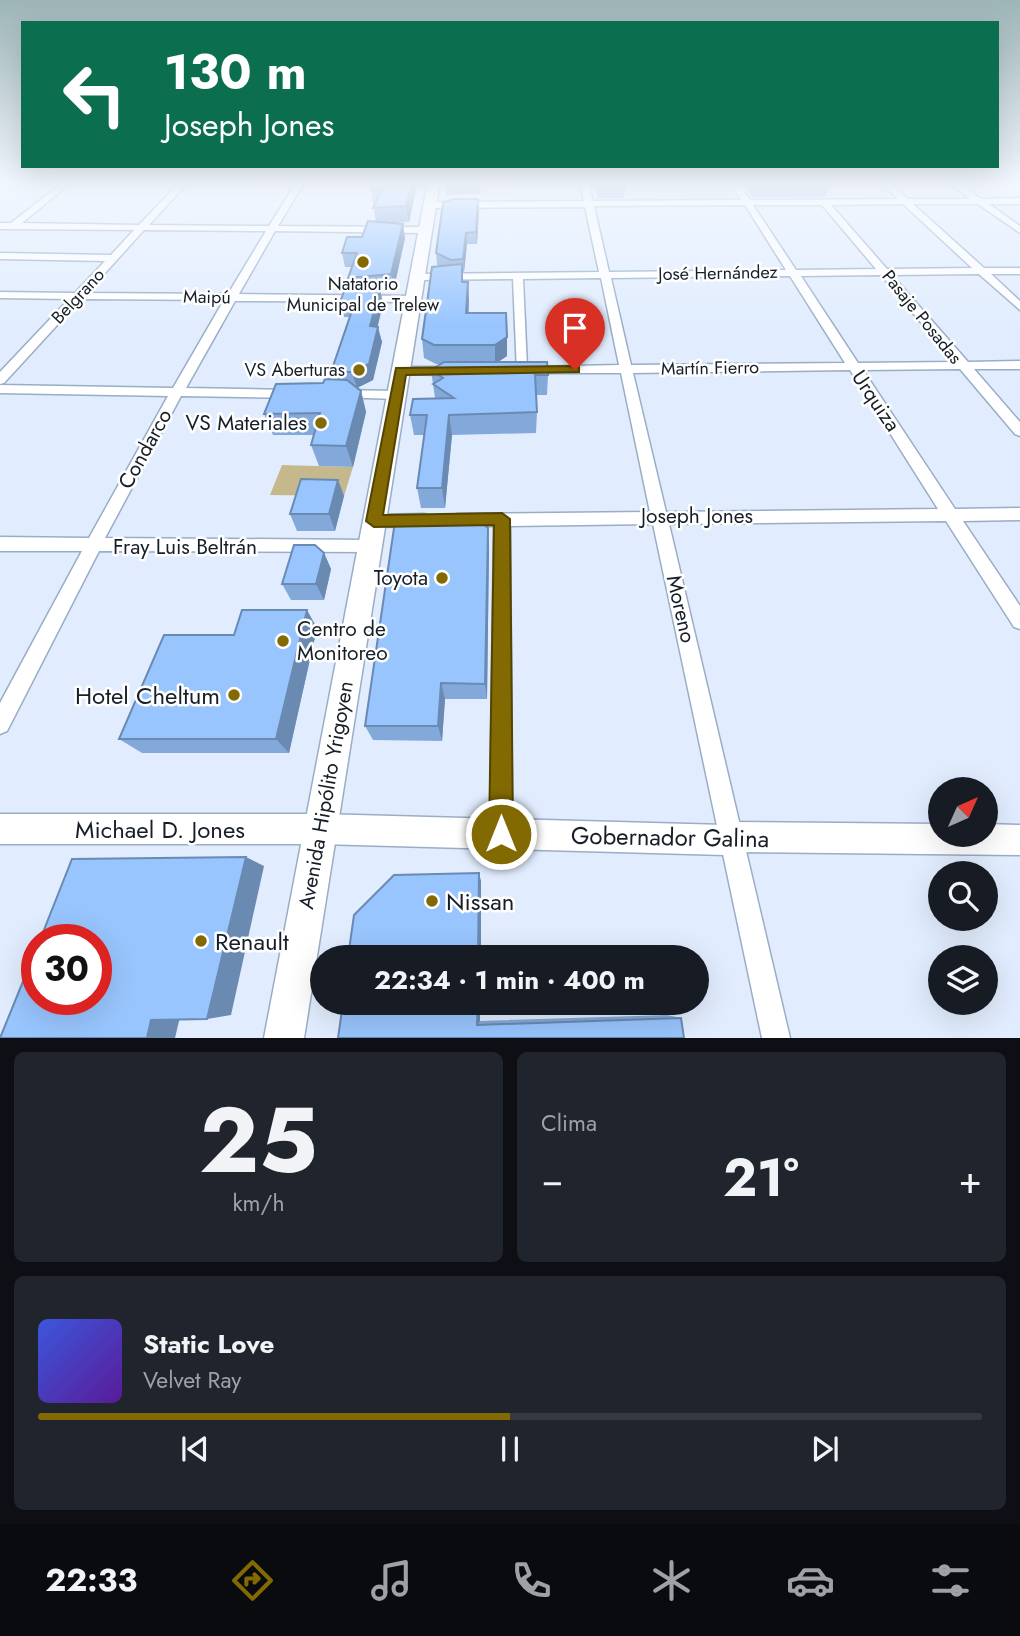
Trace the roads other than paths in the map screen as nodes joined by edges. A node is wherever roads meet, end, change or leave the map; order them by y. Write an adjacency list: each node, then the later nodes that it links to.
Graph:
1 (141, 229): 10 (street, Belgrano)
2 (271, 229): 20 (street, Condarco)
3 (339, 229): 8 (street)
4 (596, 229): 15 (street, Moreno)
5 (765, 229): 14 (street, Urquiza)
6 (848, 229): 11 (street, Pasaje Posadas)
7 (937, 229): 12 (street)
8 (425, 230): 17 (main road, Avenida Hipólito Yrigoyen)
9 (0, 256): 10 (street)
10 (113, 258): 19 (street, Belgrano)
11 (885, 271): 12 (street, José Hernández); 14 (street, José Hernández); 24 (street, Pasaje Posadas)
12 (983, 271): 13 (street, José Hernández); 22 (street)
13 (1020, 271)
14 (793, 272): 15 (street, José Hernández); 25 (street, Urquiza)
15 (606, 274): 16 (street, José Hernández); 26 (street, Moreno)
16 (518, 275): 17 (street, José Hernández); 26 (street, Martín Fierro)
17 (417, 277): 21 (main road, Avenida Hipólito Yrigoyen)
18 (0, 295): 19 (street, Maipú)
19 (78, 296): 20 (street, Maipú); 29 (street, Belgrano)
20 (232, 298): 21 (street, Maipú); 31 (street, Condarco)
21 (413, 299): 28 (main road, Avenida Hipólito Yrigoyen)
22 (1020, 307)
23 (1020, 365): 24 (street, Martín Fierro)
24 (962, 366): 25 (street, Martín Fierro); 35 (street, Pasaje Posadas)
25 (854, 367): 26 (street, Martín Fierro); 36 (street, Urquiza)
26 (629, 369): 38 (street, Moreno)
27 (467, 370): 28 (street)
28 (400, 371): 34 (main road, Avenida Hipólito Yrigoyen)
29 (0, 380)
30 (0, 389): 31 (street)
31 (177, 392): 32 (street); 42 (street, Condarco)
32 (300, 394)
33 (327, 394): 34 (street)
34 (396, 395): 40 (main road, Avenida Hipólito Yrigoyen)
35 (1020, 431)
36 (952, 514): 37 (street, Joseph Jones); 38 (street, Joseph Jones); 43 (street, Urquiza)
37 (1020, 514)
38 (660, 516): 39 (street, Joseph Jones); 48 (street, Moreno)
39 (502, 519): 40 (street, Joseph Jones); 47 (street)
40 (372, 534): 42 (street, Fray Luis Beltrán); 46 (main road, Avenida Hipólito Yrigoyen)
41 (0, 544): 42 (street, Fray Luis Beltrán)
42 (92, 547): 44 (street, Condarco)
43 (1020, 621)
44 (0, 724)
45 (0, 829): 46 (street, Michael D. Jones)
46 (320, 829): 47 (street, Gobernador Galina); 50 (main road, Avenida Hipólito Yrigoyen)
47 (501, 834): 48 (street, Gobernador Galina)
48 (733, 837): 49 (street, Gobernador Galina); 51 (street, Moreno)
49 (1020, 840)
50 (284, 1038)
51 (776, 1038)

